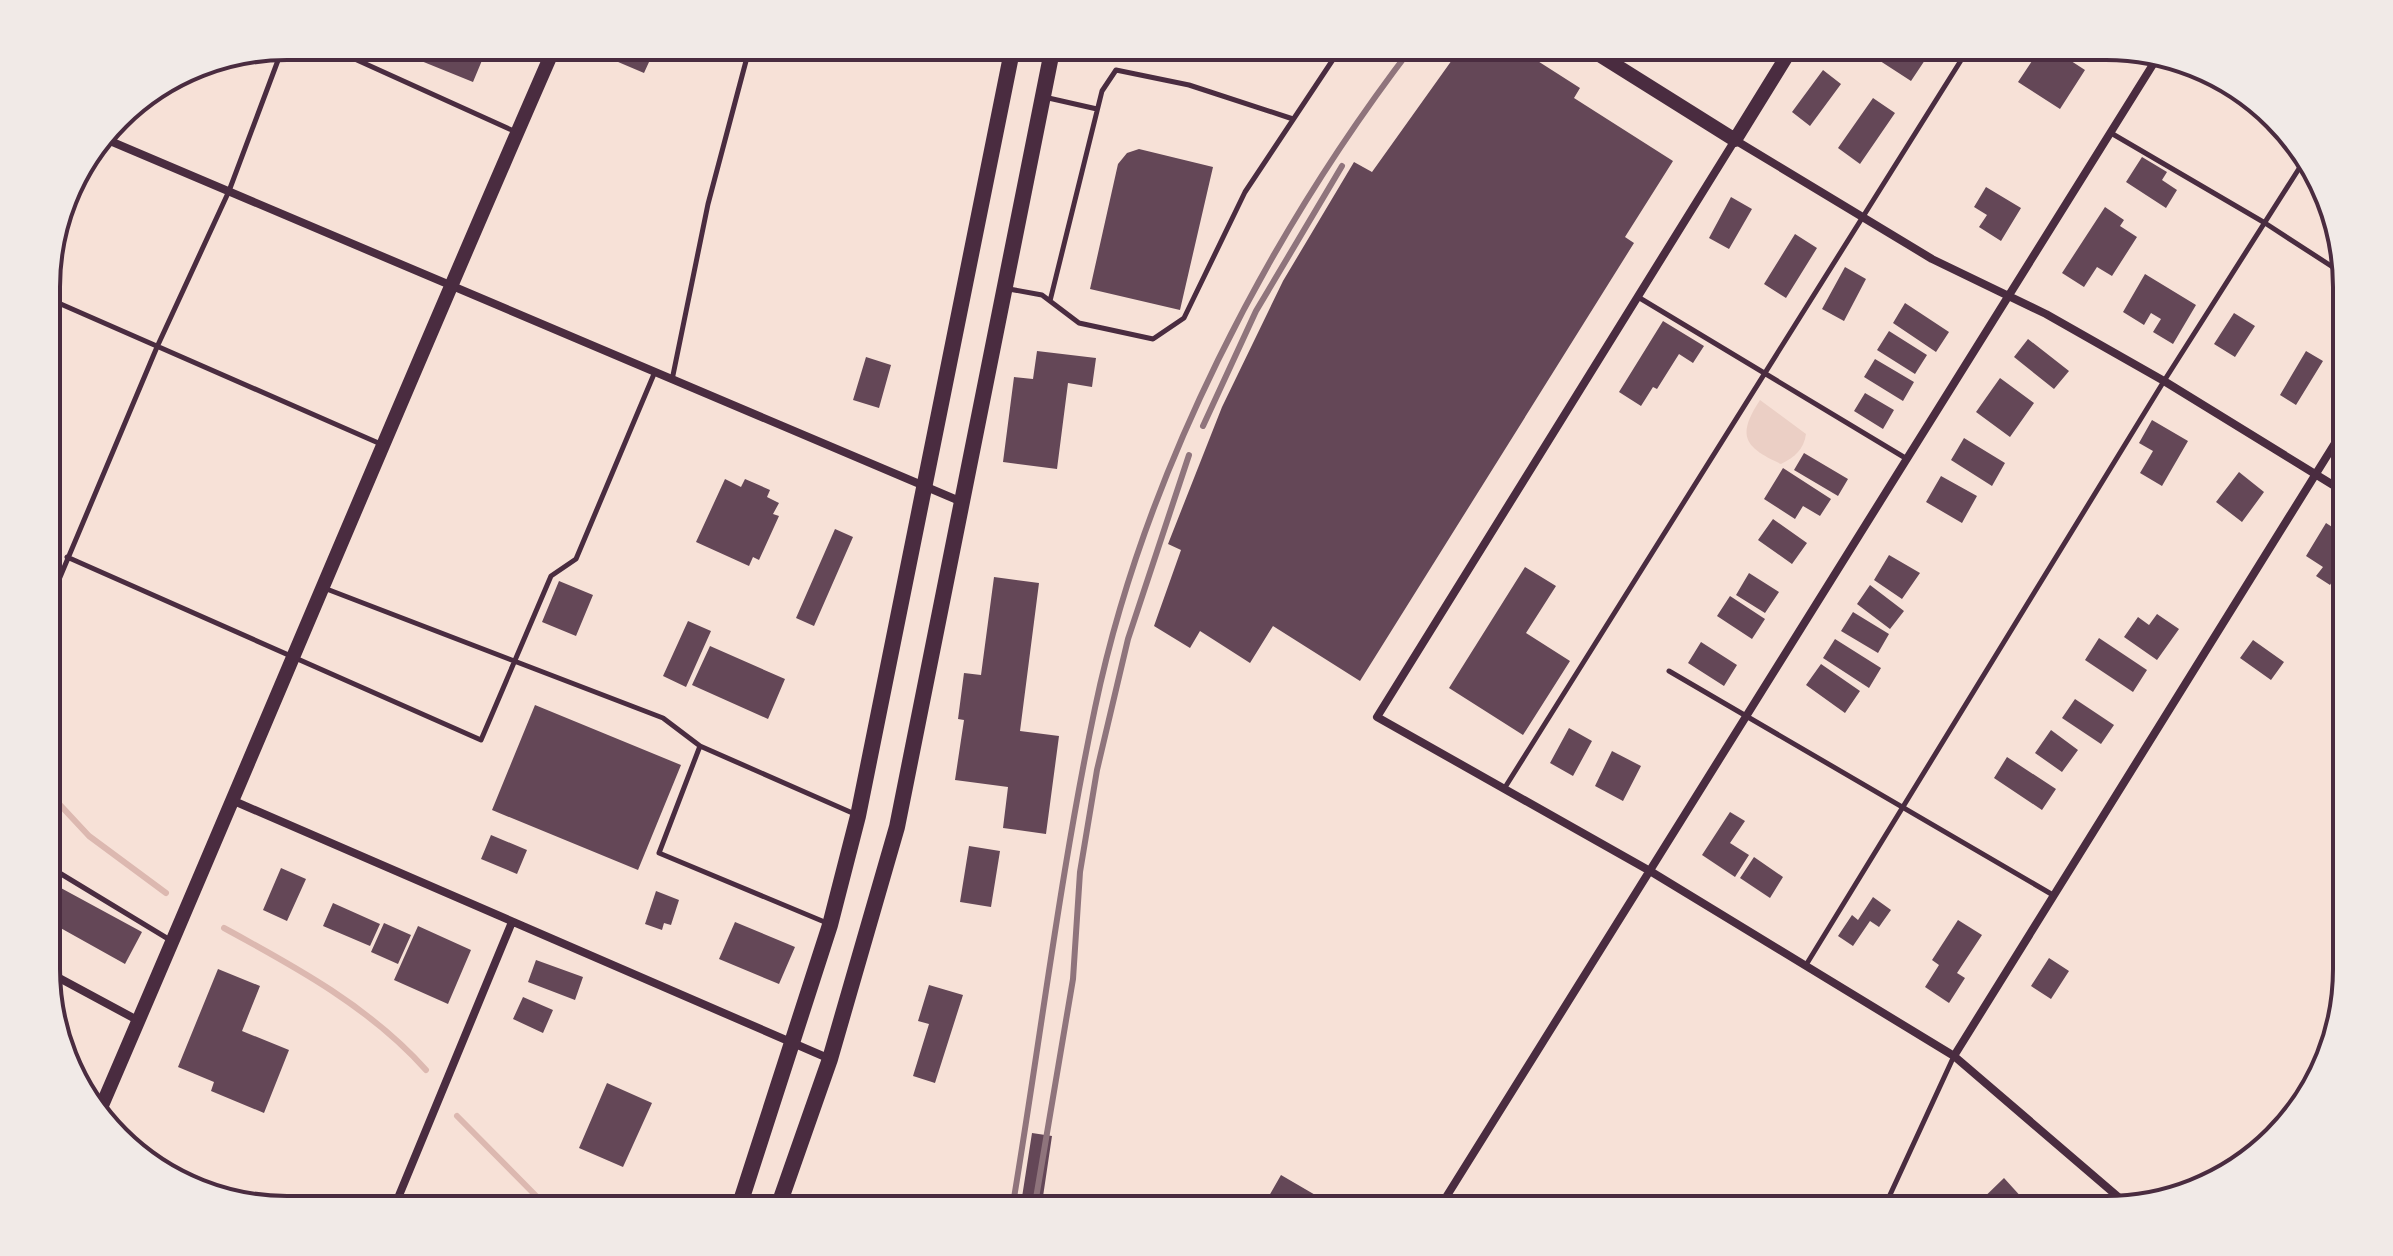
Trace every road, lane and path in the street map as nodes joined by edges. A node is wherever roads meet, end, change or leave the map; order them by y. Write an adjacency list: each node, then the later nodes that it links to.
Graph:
1 (278, 60): 20 (lane)
2 (357, 60): 15 (lane)
3 (549, 60): 15 (street)
4 (746, 60): 33 (lane)
5 (1010, 60): 40 (main road)
6 (1050, 60): 12 (main road)
7 (1333, 60): 14 (lane)
8 (1607, 60): 17 (street)
9 (1784, 60): 17 (street)
10 (1961, 60): 21 (lane)
11 (2152, 65): 16 (street)
12 (1042, 97): 13 (lane); 25 (main road)
13 (1097, 109): 14 (lane); 28 (lane)
14 (1293, 119): 28 (lane)
15 (517, 133): 24 (street)
16 (2111, 133): 22 (lane); 26 (street)
17 (1735, 140): 21 (street); 27 (street)
18 (112, 142): 20 (street)
19 (2299, 168): 22 (lane)
20 (229, 191): 24 (street); 30 (lane)
21 (1862, 216): 26 (street); 32 (lane)
22 (2265, 223): 23 (lane); 34 (lane)
23 (2332, 266)
24 (448, 285): 31 (street); 35 (street)
25 (1004, 288): 28 (lane); 41 (main road)
26 (2009, 296): 34 (street); 37 (street)
27 (1637, 297): 32 (lane); 50 (street)
28 (1050, 301)
29 (60, 304): 30 (lane)
30 (157, 347): 35 (lane); 42 (lane)
31 (654, 374): 33 (street); 46 (lane)
32 (1763, 375): 37 (lane); 50 (lane)
33 (672, 381): 40 (street)
34 (2164, 381): 38 (street); 52 (lane)
35 (384, 445): 44 (street)
36 (2333, 445): 38 (street)
37 (1907, 459): 48 (street)
38 (2315, 473): 39 (street); 56 (street)
39 (2333, 485)
40 (923, 488): 41 (street); 53 (main road)
41 (962, 502): 65 (main road)
42 (67, 557): 43 (lane); 45 (lane)
43 (60, 575)
44 (324, 588): 45 (street); 46 (lane)
45 (292, 658): 46 (lane); 51 (street)
46 (517, 661): 49 (lane)
47 (1669, 671): 48 (lane)
48 (1748, 715): 52 (lane); 54 (street)
49 (700, 746): 53 (lane); 58 (lane)
50 (1504, 790): 54 (street)
51 (234, 801): 57 (street); 59 (street)
52 (1902, 805): 56 (lane); 60 (lane)
53 (858, 816): 58 (main road)
54 (1650, 871): 60 (street); 70 (street)
55 (60, 873): 59 (lane)
56 (2053, 895): 64 (street)
57 (512, 922): 63 (street); 67 (street)
58 (830, 925): 63 (main road)
59 (174, 943): 62 (street)
60 (1806, 965): 64 (street)
61 (61, 979): 62 (street)
62 (139, 1021): 66 (street)
63 (794, 1042): 65 (street); 68 (main road)
64 (1954, 1056): 71 (lane); 72 (street)
65 (830, 1059): 69 (main road)
66 (104, 1102)
67 (399, 1196)
68 (743, 1196)
69 (782, 1196)
70 (1447, 1196)
71 (1889, 1196)
72 (2117, 1196)

